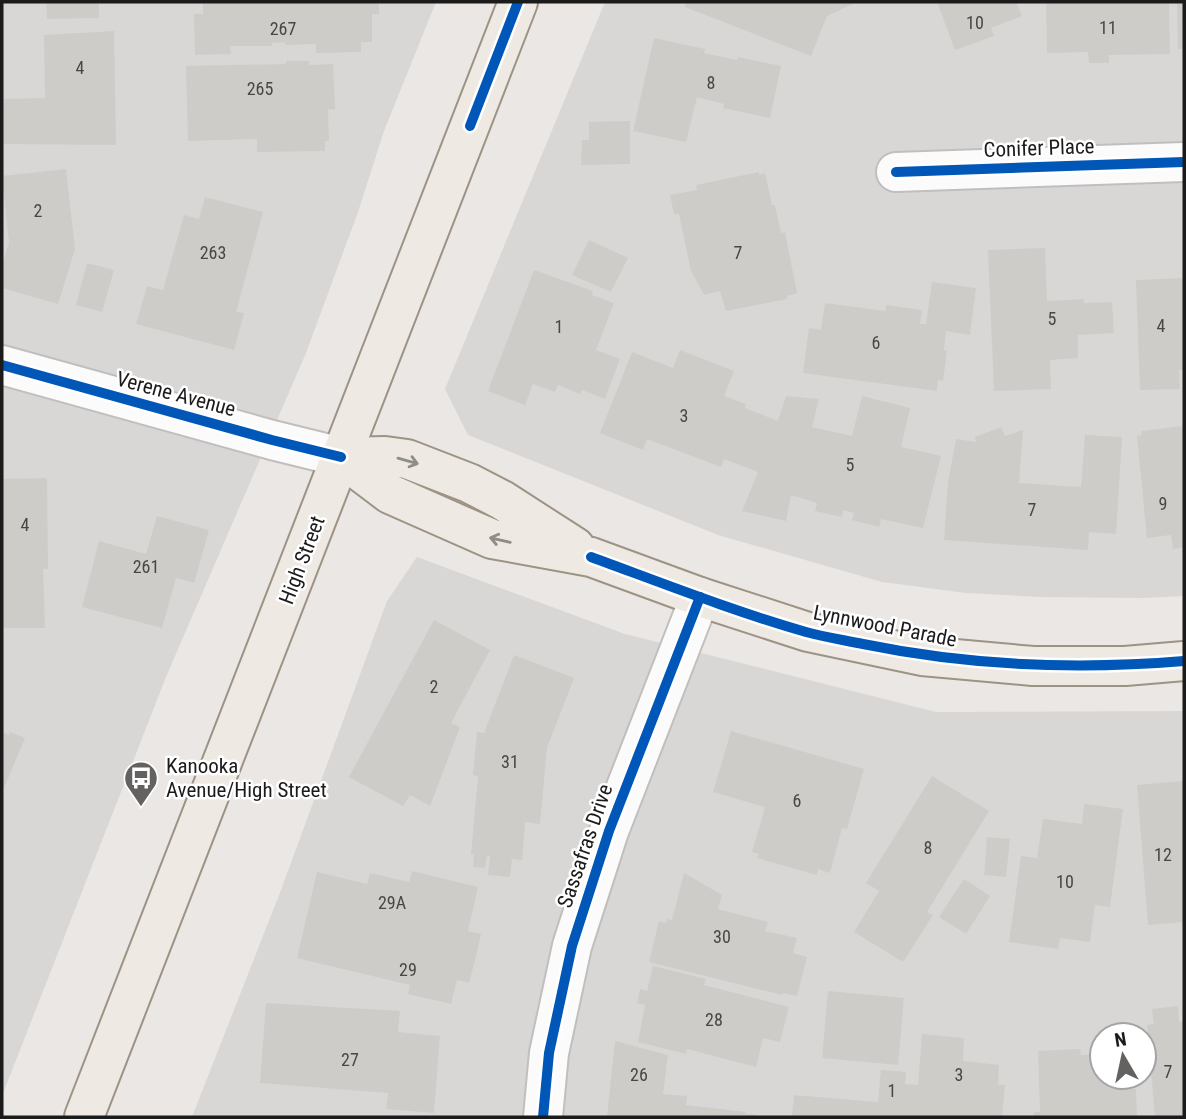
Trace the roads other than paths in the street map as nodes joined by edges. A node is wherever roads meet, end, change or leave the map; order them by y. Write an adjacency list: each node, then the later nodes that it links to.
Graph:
1 (518, 2): 5 (main road, High Street)
2 (1184, 162): 3 (street, Conifer Place)
3 (896, 172)
4 (2, 365): 5 (street, Verene Avenue)
5 (341, 457): 6 (main road, Lynnwood Parade); 8 (main road, High Street)
6 (699, 597): 7 (main road, Lynnwood Parade); 9 (street, Sassafras Drive)
7 (1184, 661)
8 (84, 1117)
9 (543, 1117)

